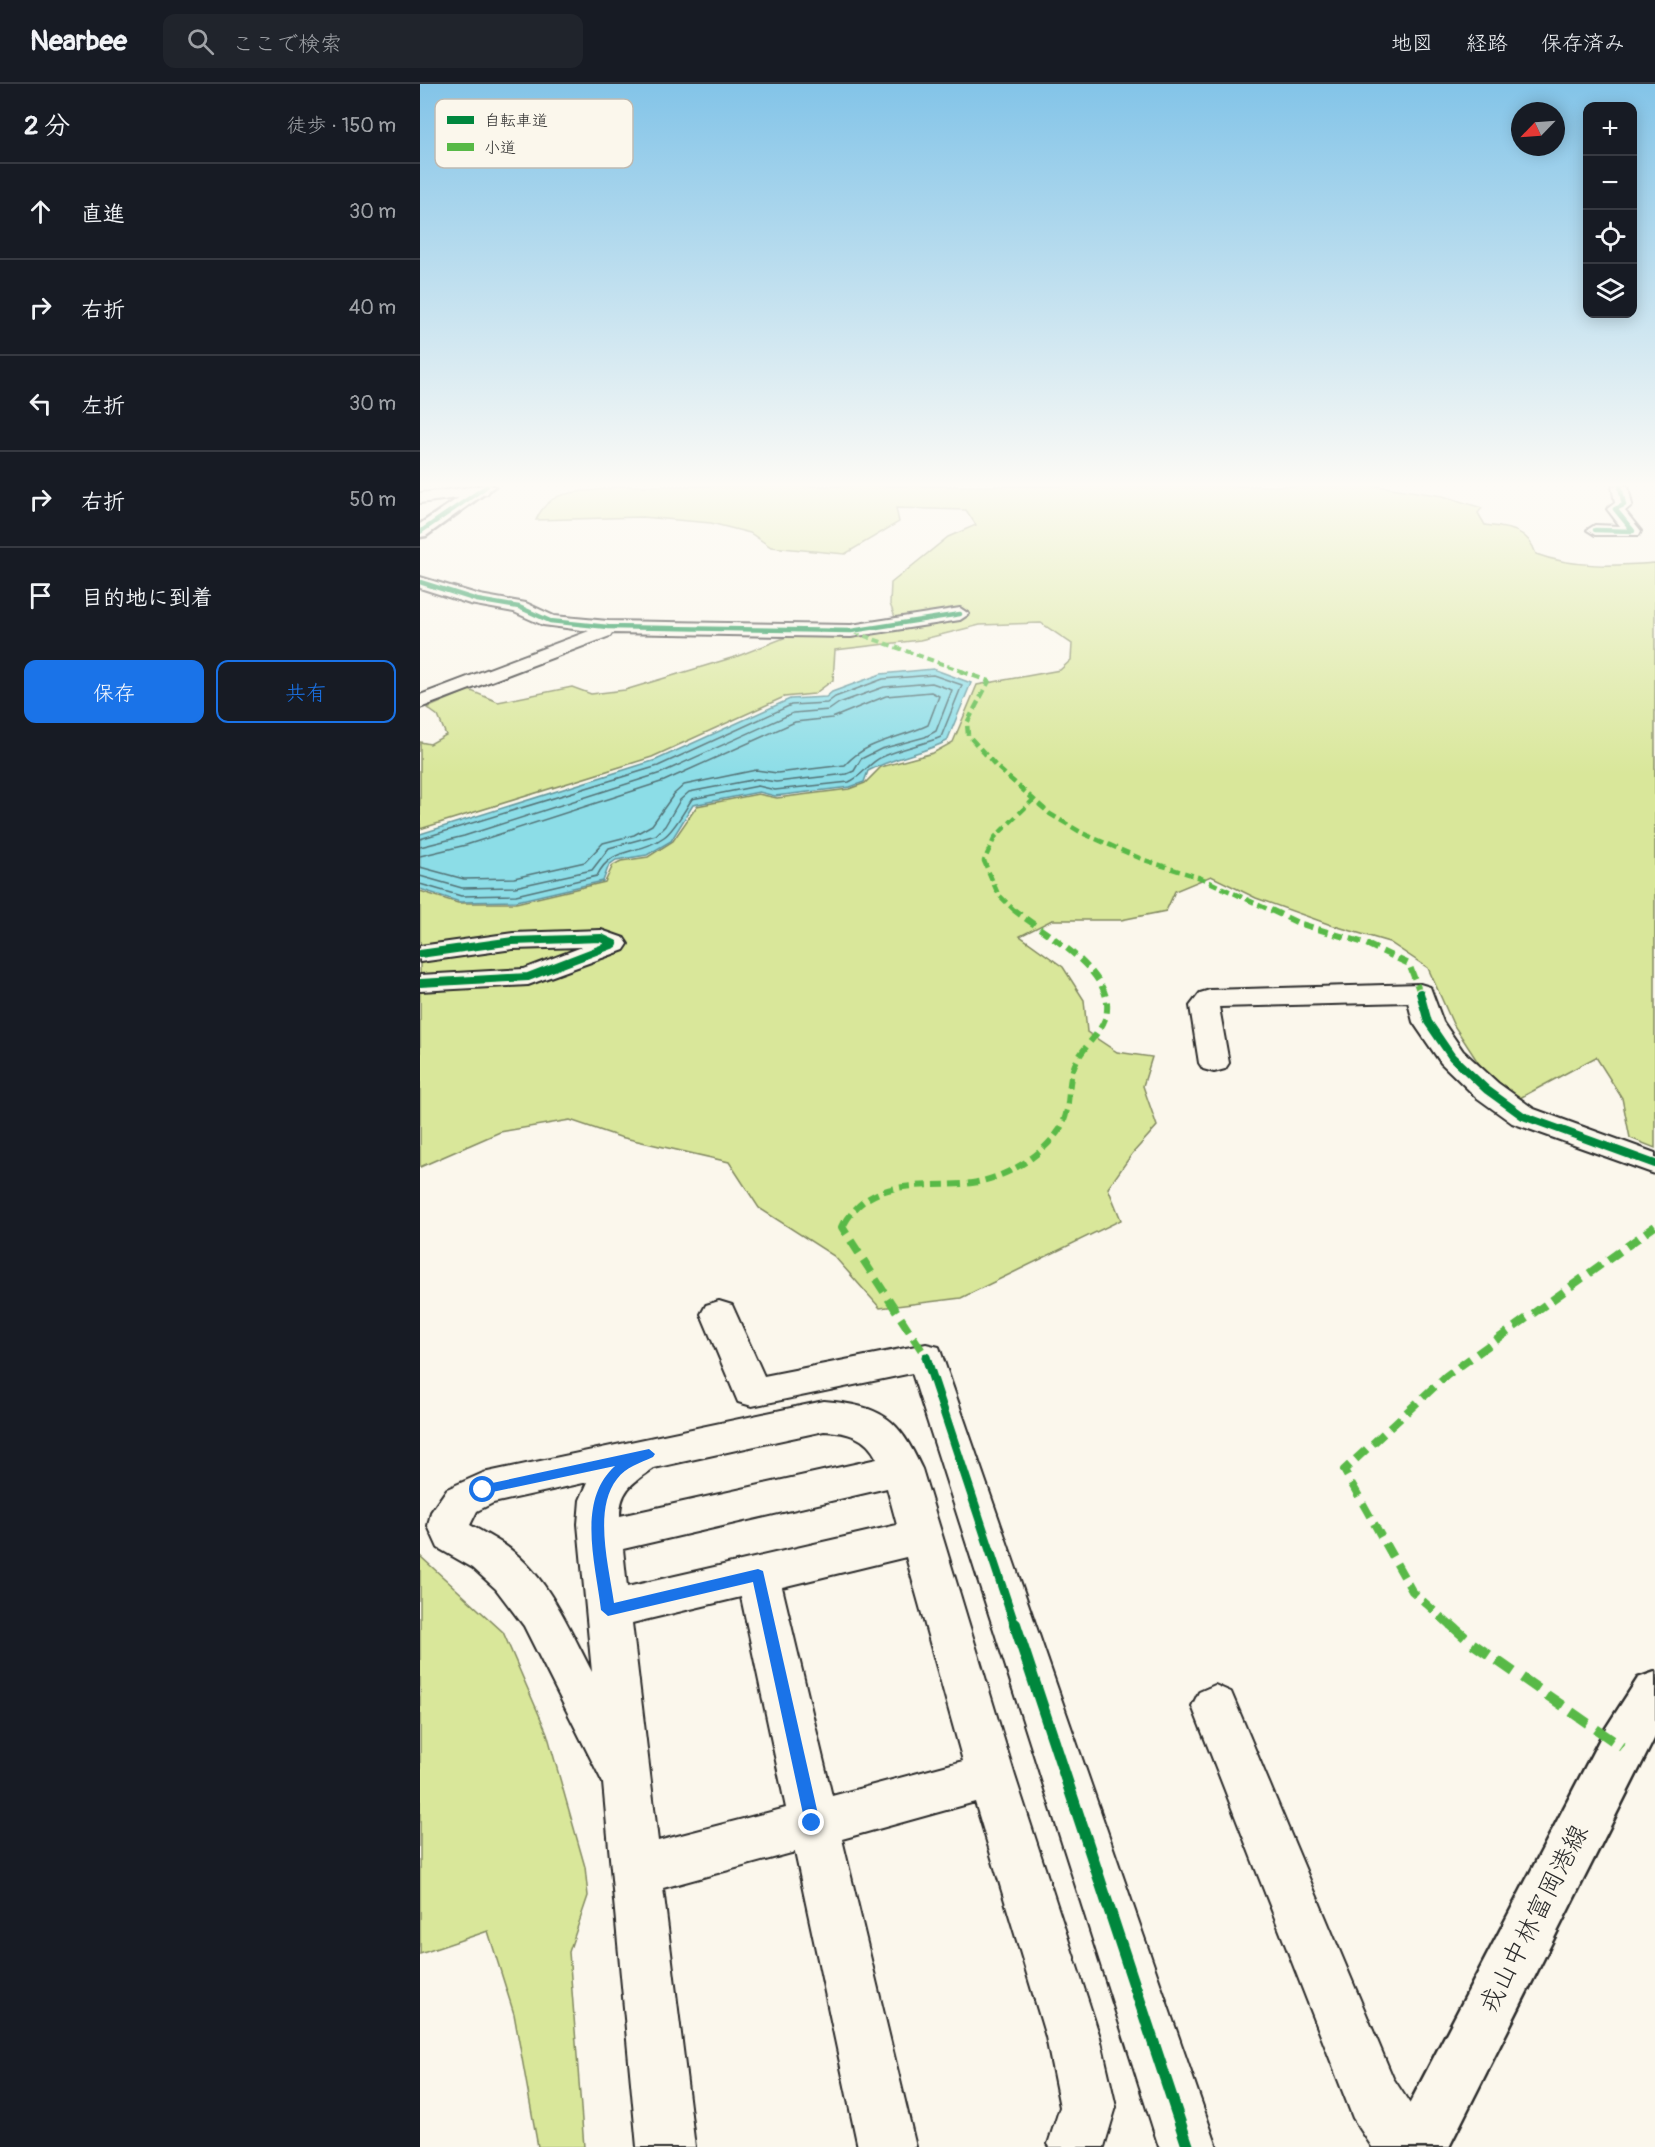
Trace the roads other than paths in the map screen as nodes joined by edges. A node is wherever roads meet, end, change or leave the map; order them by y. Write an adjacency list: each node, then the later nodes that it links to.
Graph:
1 (420, 582): 3 (street)
2 (960, 614): 3 (street)
3 (608, 627): 4 (street)
4 (420, 702)
5 (420, 954): 6 (street)
6 (420, 983)
7 (1214, 1063): 8 (street)
8 (1655, 1164)
9 (719, 1314): 25 (street)
10 (649, 1454): 11 (street); 13 (street); 19 (street)
11 (902, 1469): 12 (street); 13 (street)
12 (922, 1536): 14 (street); 18 (street)
13 (601, 1537): 15 (street)
14 (758, 1575): 15 (street); 20 (street)
15 (608, 1610): 19 (street)
16 (1655, 1693): 27 (main road, 戎山中林富岡港線)
17 (1215, 1706): 26 (street)
18 (991, 1776): 20 (street); 22 (street)
19 (627, 1781): 21 (street)
20 (812, 1823): 21 (street); 24 (street)
21 (638, 1871): 23 (street)
22 (1077, 2146)
23 (666, 2147)
24 (887, 2147)
25 (1188, 2147)
26 (1405, 2147)
27 (1417, 2147)

